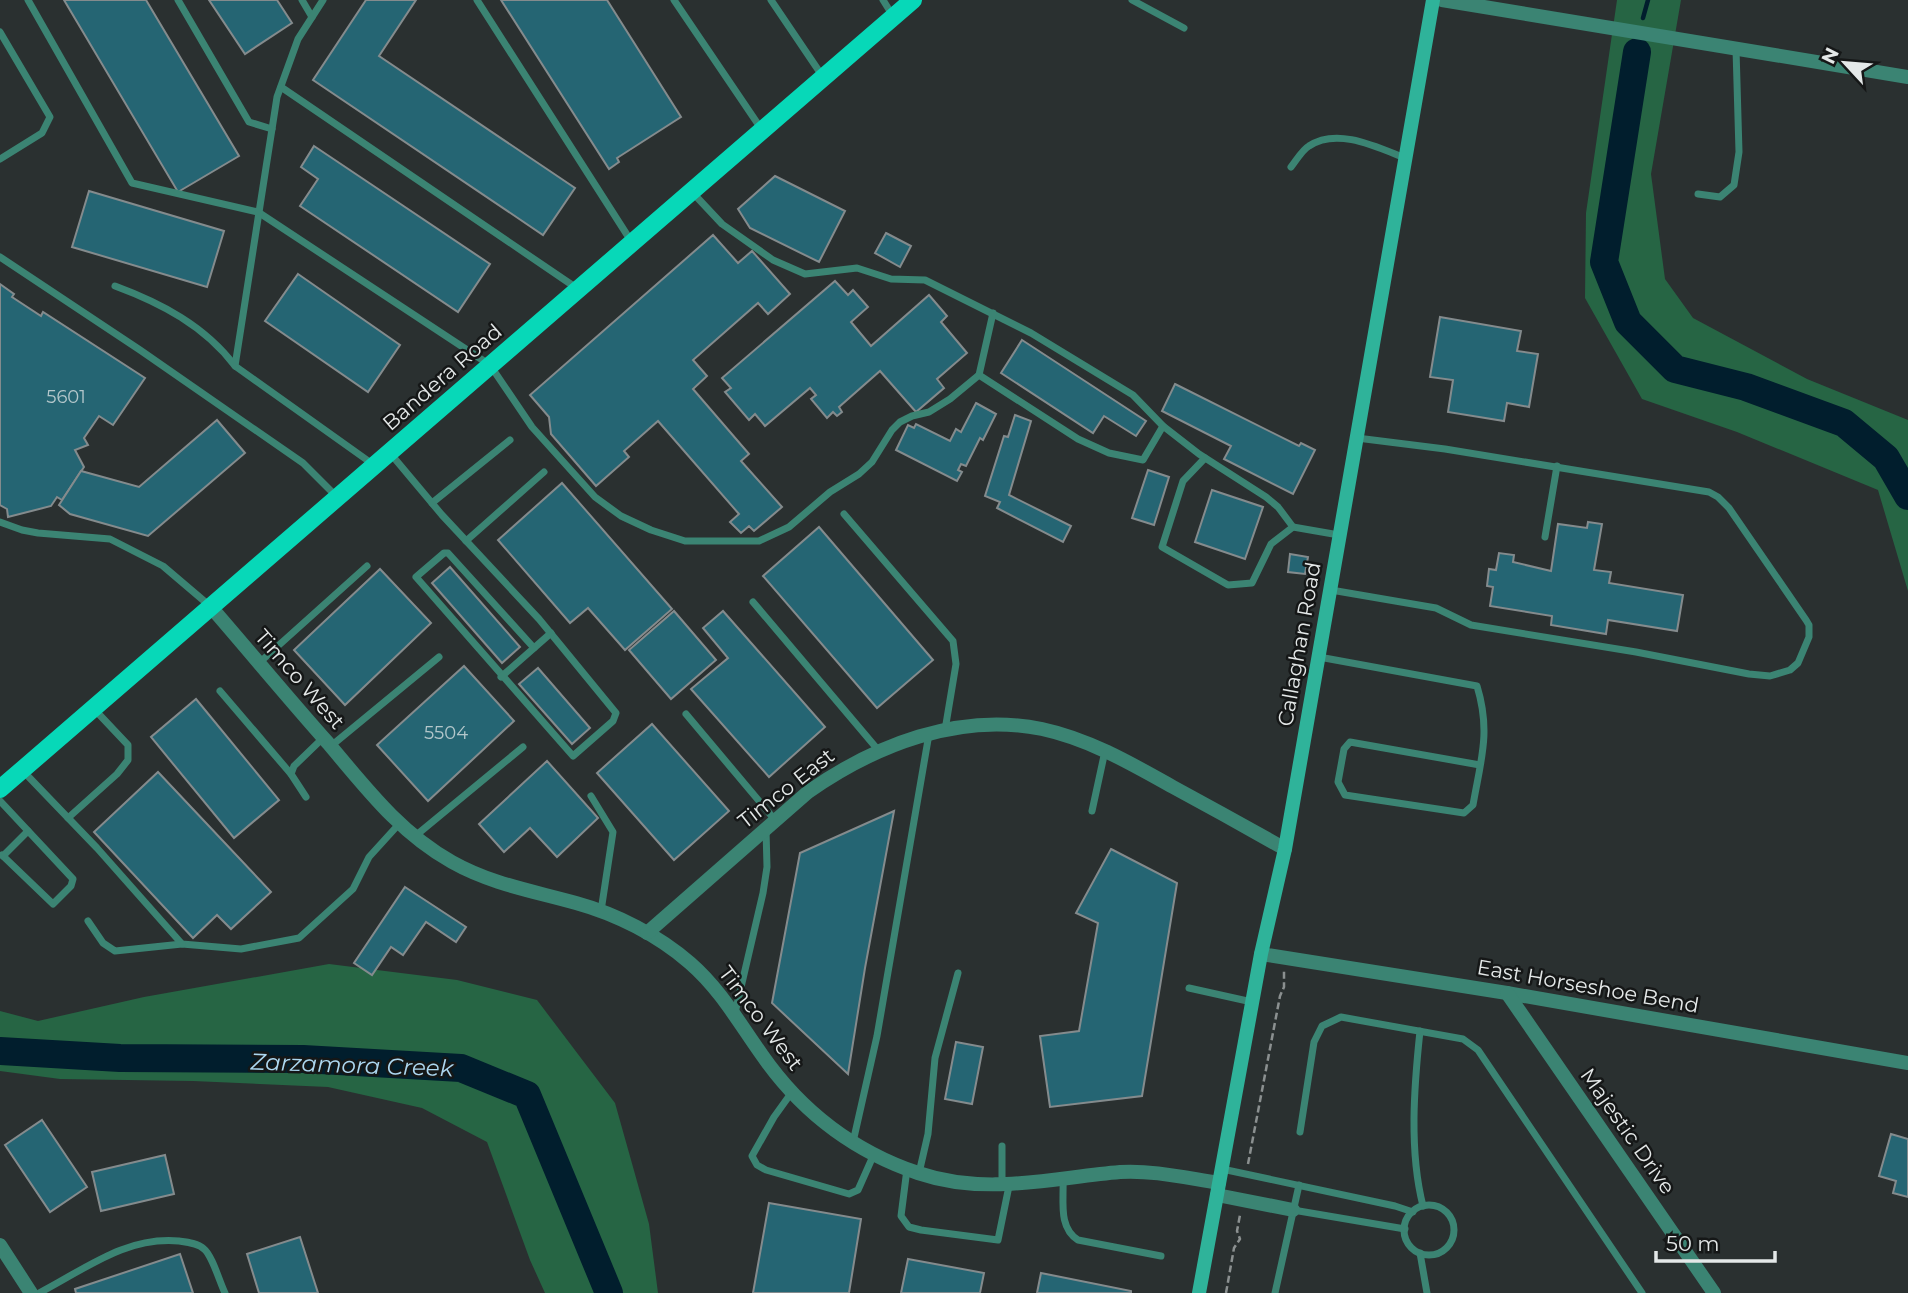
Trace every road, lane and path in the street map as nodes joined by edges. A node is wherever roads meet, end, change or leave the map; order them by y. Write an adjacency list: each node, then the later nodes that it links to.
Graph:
1 (27, 0): 28 (lane)
2 (178, 0): 21 (lane)
3 (302, 0): 13 (lane)
4 (323, 0): 13 (lane)
5 (477, 0): 29 (lane)
6 (674, 0): 22 (lane)
7 (772, 0): 19 (lane)
8 (883, 0): 14 (lane)
9 (913, 0): 14 (main road, Bandera Road)
10 (1132, 0): 15 (lane)
11 (1433, 0): 24 (main road, Callaghan Road)
12 (1442, 0): 17 (street)
13 (312, 17): 20 (lane)
14 (893, 17): 19 (main road, Bandera Road)
15 (1184, 27)
16 (0, 32): 23 (lane)
17 (1736, 48): 18 (street); 27 (lane)
18 (1908, 77)
19 (823, 78): 22 (main road, Bandera Road)
20 (281, 87): 21 (lane); 32 (lane)
21 (272, 129): 28 (lane)
22 (762, 130): 26 (main road, Bandera Road)
23 (0, 159)
24 (1405, 159): 25 (lane); 38 (main road, Callaghan Road)
25 (1291, 167)
26 (691, 191): 29 (main road, Bandera Road); 33 (lane)
27 (1698, 194)
28 (258, 212): 34 (lane); 35 (lane)
29 (632, 243): 32 (main road, Bandera Road)
30 (0, 257): 45 (lane)
31 (115, 286): 35 (lane)
32 (578, 289): 34 (main road, Bandera Road)
33 (993, 313): 36 (lane); 37 (lane)
34 (490, 365): 36 (lane); 40 (main road, Bandera Road)
35 (235, 366): 42 (lane)
36 (979, 375): 37 (lane)
37 (1163, 426): 41 (lane)
38 (1356, 438): 43 (lane); 50 (main road, Callaghan Road)
39 (510, 440): 46 (lane)
40 (389, 452): 42 (main road, Bandera Road); 46 (lane)
41 (1205, 458): 49 (lane); 49 (lane)
42 (374, 465): 45 (main road, Bandera Road)
43 (1557, 466): 51 (lane); 54 (lane)
44 (544, 472): 52 (lane)
45 (337, 497): 56 (main road, Bandera Road)
46 (432, 503): 52 (lane)
47 (844, 514): 66 (lane)
48 (0, 522): 56 (lane)
49 (1293, 527): 50 (lane)
50 (1339, 535): 54 (main road, Callaghan Road)
51 (1545, 537)
52 (466, 541): 57 (lane)
53 (368, 566): 61 (lane)
54 (1330, 590): 60 (main road, Callaghan Road)
55 (753, 602): 70 (lane)
56 (211, 607): 61 (street, Timco West); 64 (main road, Bandera Road)
57 (551, 633): 58 (lane); 62 (lane)
58 (534, 648): 62 (lane); 62 (lane)
59 (439, 657): 68 (lane)
60 (1318, 657): 72 (lane); 85 (main road, Callaghan Road)
61 (259, 663): 68 (street, Timco West)
62 (501, 677)
63 (219, 691): 74 (lane)
64 (93, 708): 73 (main road, Bandera Road); 80 (lane)
65 (685, 714): 82 (lane)
66 (944, 731): 67 (street, Timco East); 71 (street, Timco East)
67 (929, 734): 70 (street, Timco East); 102 (lane)
68 (326, 742): 74 (lane); 81 (street, Timco West)
69 (523, 747): 84 (lane)
70 (879, 751): 82 (street, Timco East)
71 (1105, 751): 79 (lane); 85 (street, Timco East)
72 (1480, 765): 72 (lane)
73 (22, 769): 75 (main road, Bandera Road); 80 (lane)
74 (291, 774): 77 (lane)
75 (0, 789)
76 (590, 796): 87 (lane)
77 (306, 797)
78 (0, 801): 83 (lane)
79 (1092, 811)
80 (68, 818): 90 (lane)
81 (399, 824): 84 (street, Timco West); 90 (lane)
82 (771, 825): 89 (street, Timco East); 97 (lane)
83 (28, 831): 86 (lane); 86 (lane)
84 (414, 837): 87 (street, Timco West)
85 (1285, 849): 91 (main road, Callaghan Road)
86 (2, 855)
87 (601, 912): 89 (street, Timco West)
88 (88, 921): 90 (lane)
89 (647, 933): 97 (street, Timco West)
90 (182, 944)
91 (1261, 954): 95 (street, East Horseshoe Bend); 96 (main road, Callaghan Road)
92 (958, 973): 106 (lane)
93 (1283, 975): 105 (path)
94 (1189, 988): 96 (lane)
95 (1507, 993): 99 (street, East Horseshoe Bend); 127 (street, Majestic Drive)
96 (1252, 1002): 108 (main road, Callaghan Road)
97 (735, 1013): 100 (street, Timco West)
98 (1420, 1031): 101 (lane); 111 (lane); 126 (lane)
99 (1908, 1063)
100 (792, 1092): 102 (street, Timco West); 104 (lane)
101 (1300, 1132)
102 (852, 1143): 104 (street, Timco West)
103 (1002, 1146): 110 (lane)
104 (874, 1154): 106 (street, Timco West)
105 (1248, 1167)
106 (913, 1171): 110 (street, Timco West); 110 (lane)
107 (1063, 1180): 108 (street, Timco West); 110 (street, Timco West); 118 (lane)
108 (1219, 1182): 109 (lane); 112 (street, Timco West); 122 (main road, Callaghan Road)
109 (1298, 1185): 112 (lane); 113 (lane)
110 (1005, 1186)
111 (1423, 1206): 113 (lane); 117 (lane)
112 (1293, 1210): 115 (lane); 124 (lane)
113 (1413, 1212): 115 (lane)
114 (1240, 1216): 123 (path)
115 (1405, 1229): 117 (lane)
116 (0, 1245): 119 (street)
117 (1420, 1253): 125 (lane)
118 (1161, 1256)
119 (31, 1293)
120 (39, 1293): 121 (lane)
121 (225, 1293)
122 (1199, 1293)
123 (1226, 1293)
124 (1275, 1293)
125 (1427, 1293)
126 (1642, 1293)
127 (1714, 1293)

